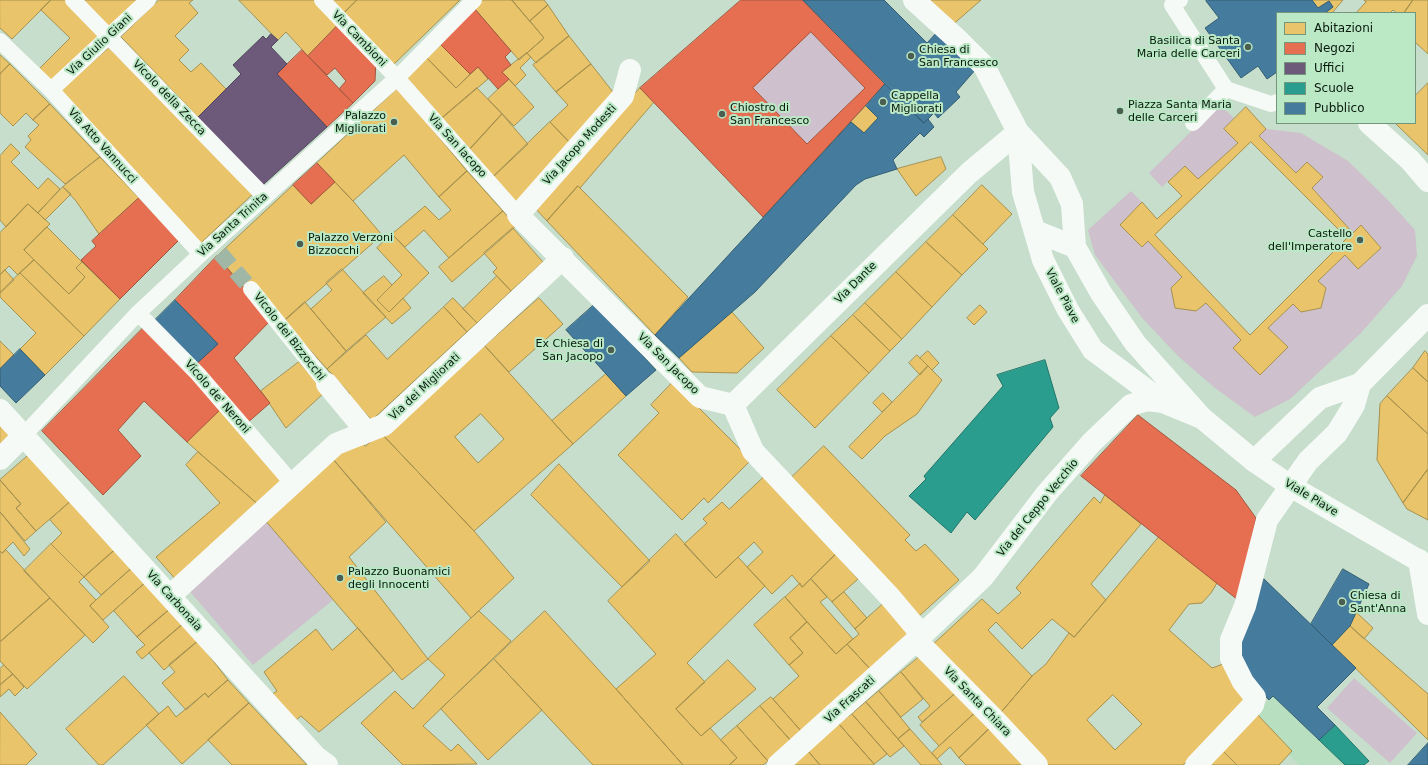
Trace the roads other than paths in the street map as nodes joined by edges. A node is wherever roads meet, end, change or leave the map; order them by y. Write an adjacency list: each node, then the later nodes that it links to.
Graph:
1 (72, 0): 7 (street, Vicolo della Zecca)
2 (148, 0): 7 (street, Via Giulio Giani)
3 (322, 0): 10 (street, Via Cambioni)
4 (474, 0): 10 (street, Via Santa Trinita)
5 (914, 0): 16 (street)
6 (1180, 0): 11 (street)
7 (110, 37): 12 (street, Via Giulio Giani); 18 (street, Vicolo della Zecca)
8 (0, 41): 12 (street, Via Atto Vannucci)
9 (630, 70): 19 (street, Via Jacopo Modesti)
10 (397, 78): 18 (street, Via Santa Trinita); 19 (street, Via San Iacopo)
11 (1226, 89): 13 (street); 14 (street)
12 (52, 90): 22 (street, Via Atto Vannucci)
13 (1276, 102)
14 (1193, 123)
15 (1370, 124): 17 (street)
16 (1018, 132): 20 (street, Viale Piave); 21 (street); 30 (street, Via Dante)
17 (1428, 181)
18 (265, 197): 22 (street, Via Santa Trinita)
19 (518, 215): 23 (street, Via San Jacopo)
20 (1035, 231): 21 (street); 29 (street, Viale Piave)
21 (1075, 247): 32 (street, Viale Piave)
22 (211, 251): 25 (street, Via Santa Trinita)
23 (563, 258): 30 (street, Via San Jacopo); 33 (street, Via dei Migliorati)
24 (251, 289): 27 (street, Vicolo dei Bizzocchi)
25 (138, 313): 34 (street, Via Santa Trinita); 37 (street, Vicolo de' Neroni)
26 (1428, 316): 28 (street)
27 (327, 384): 33 (street)
28 (1360, 384): 36 (street); 38 (street)
29 (1163, 402): 32 (street, Viale Piave); 42 (street, Via del Ceppo Vecchio)
30 (733, 405): 42 (street)
31 (0, 410): 34 (street, Via Carbonaia)
32 (1202, 418): 36 (street, Viale Piave)
33 (366, 431): 37 (street, Via dei Migliorati)
34 (24, 435): 35 (street, Via Santa Trinita); 40 (street, Via Carbonaia)
35 (0, 459)
36 (1254, 461): 38 (street, Viale Piave)
37 (293, 484): 40 (street, Via dei Migliorati)
38 (1292, 487): 39 (street, Viale Piave); 46 (street)
39 (1423, 563): 41 (street)
40 (170, 596): 43 (street, Via Carbonaia)
41 (1428, 614)
42 (919, 638): 44 (street, Via Frascati); 45 (street, Via Santa Chiara)
43 (327, 765)
44 (778, 765)
45 (1037, 765)
46 (1196, 765)

